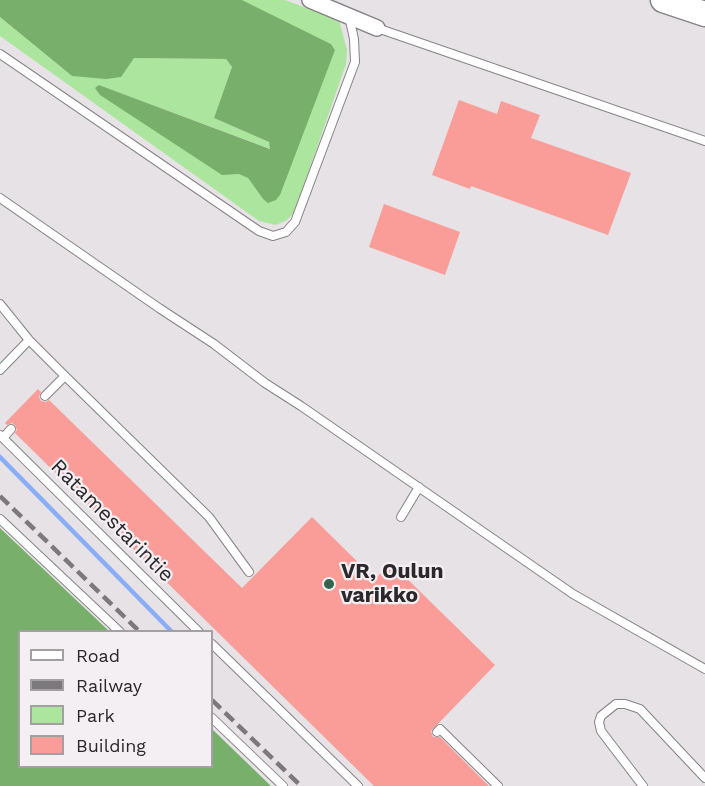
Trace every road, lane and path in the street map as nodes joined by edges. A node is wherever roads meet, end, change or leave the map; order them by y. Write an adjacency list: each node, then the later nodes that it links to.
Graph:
1 (310, 0): 4 (street)
2 (663, 0): 3 (main road)
3 (705, 14)
4 (349, 16): 5 (street); 6 (lane)
5 (377, 28): 7 (lane)
6 (0, 54)
7 (705, 141)
8 (0, 198): 16 (lane)
9 (0, 304): 10 (lane)
10 (29, 340): 11 (lane); 12 (lane)
11 (0, 370)
12 (65, 376): 13 (lane); 19 (lane)
13 (45, 396)
14 (11, 429): 15 (lane)
15 (1, 437): 21 (lane, Ratamestarintie)
16 (419, 487): 17 (lane); 23 (lane)
17 (401, 517)
18 (0, 519): 20 (lane)
19 (249, 572)
20 (118, 630)
21 (197, 630)
22 (213, 645): 28 (lane)
23 (705, 669)
24 (213, 719): 27 (lane)
25 (437, 732): 29 (lane)
26 (705, 778): 30 (lane)
27 (283, 786)
28 (358, 786)
29 (498, 786)
30 (643, 786)

